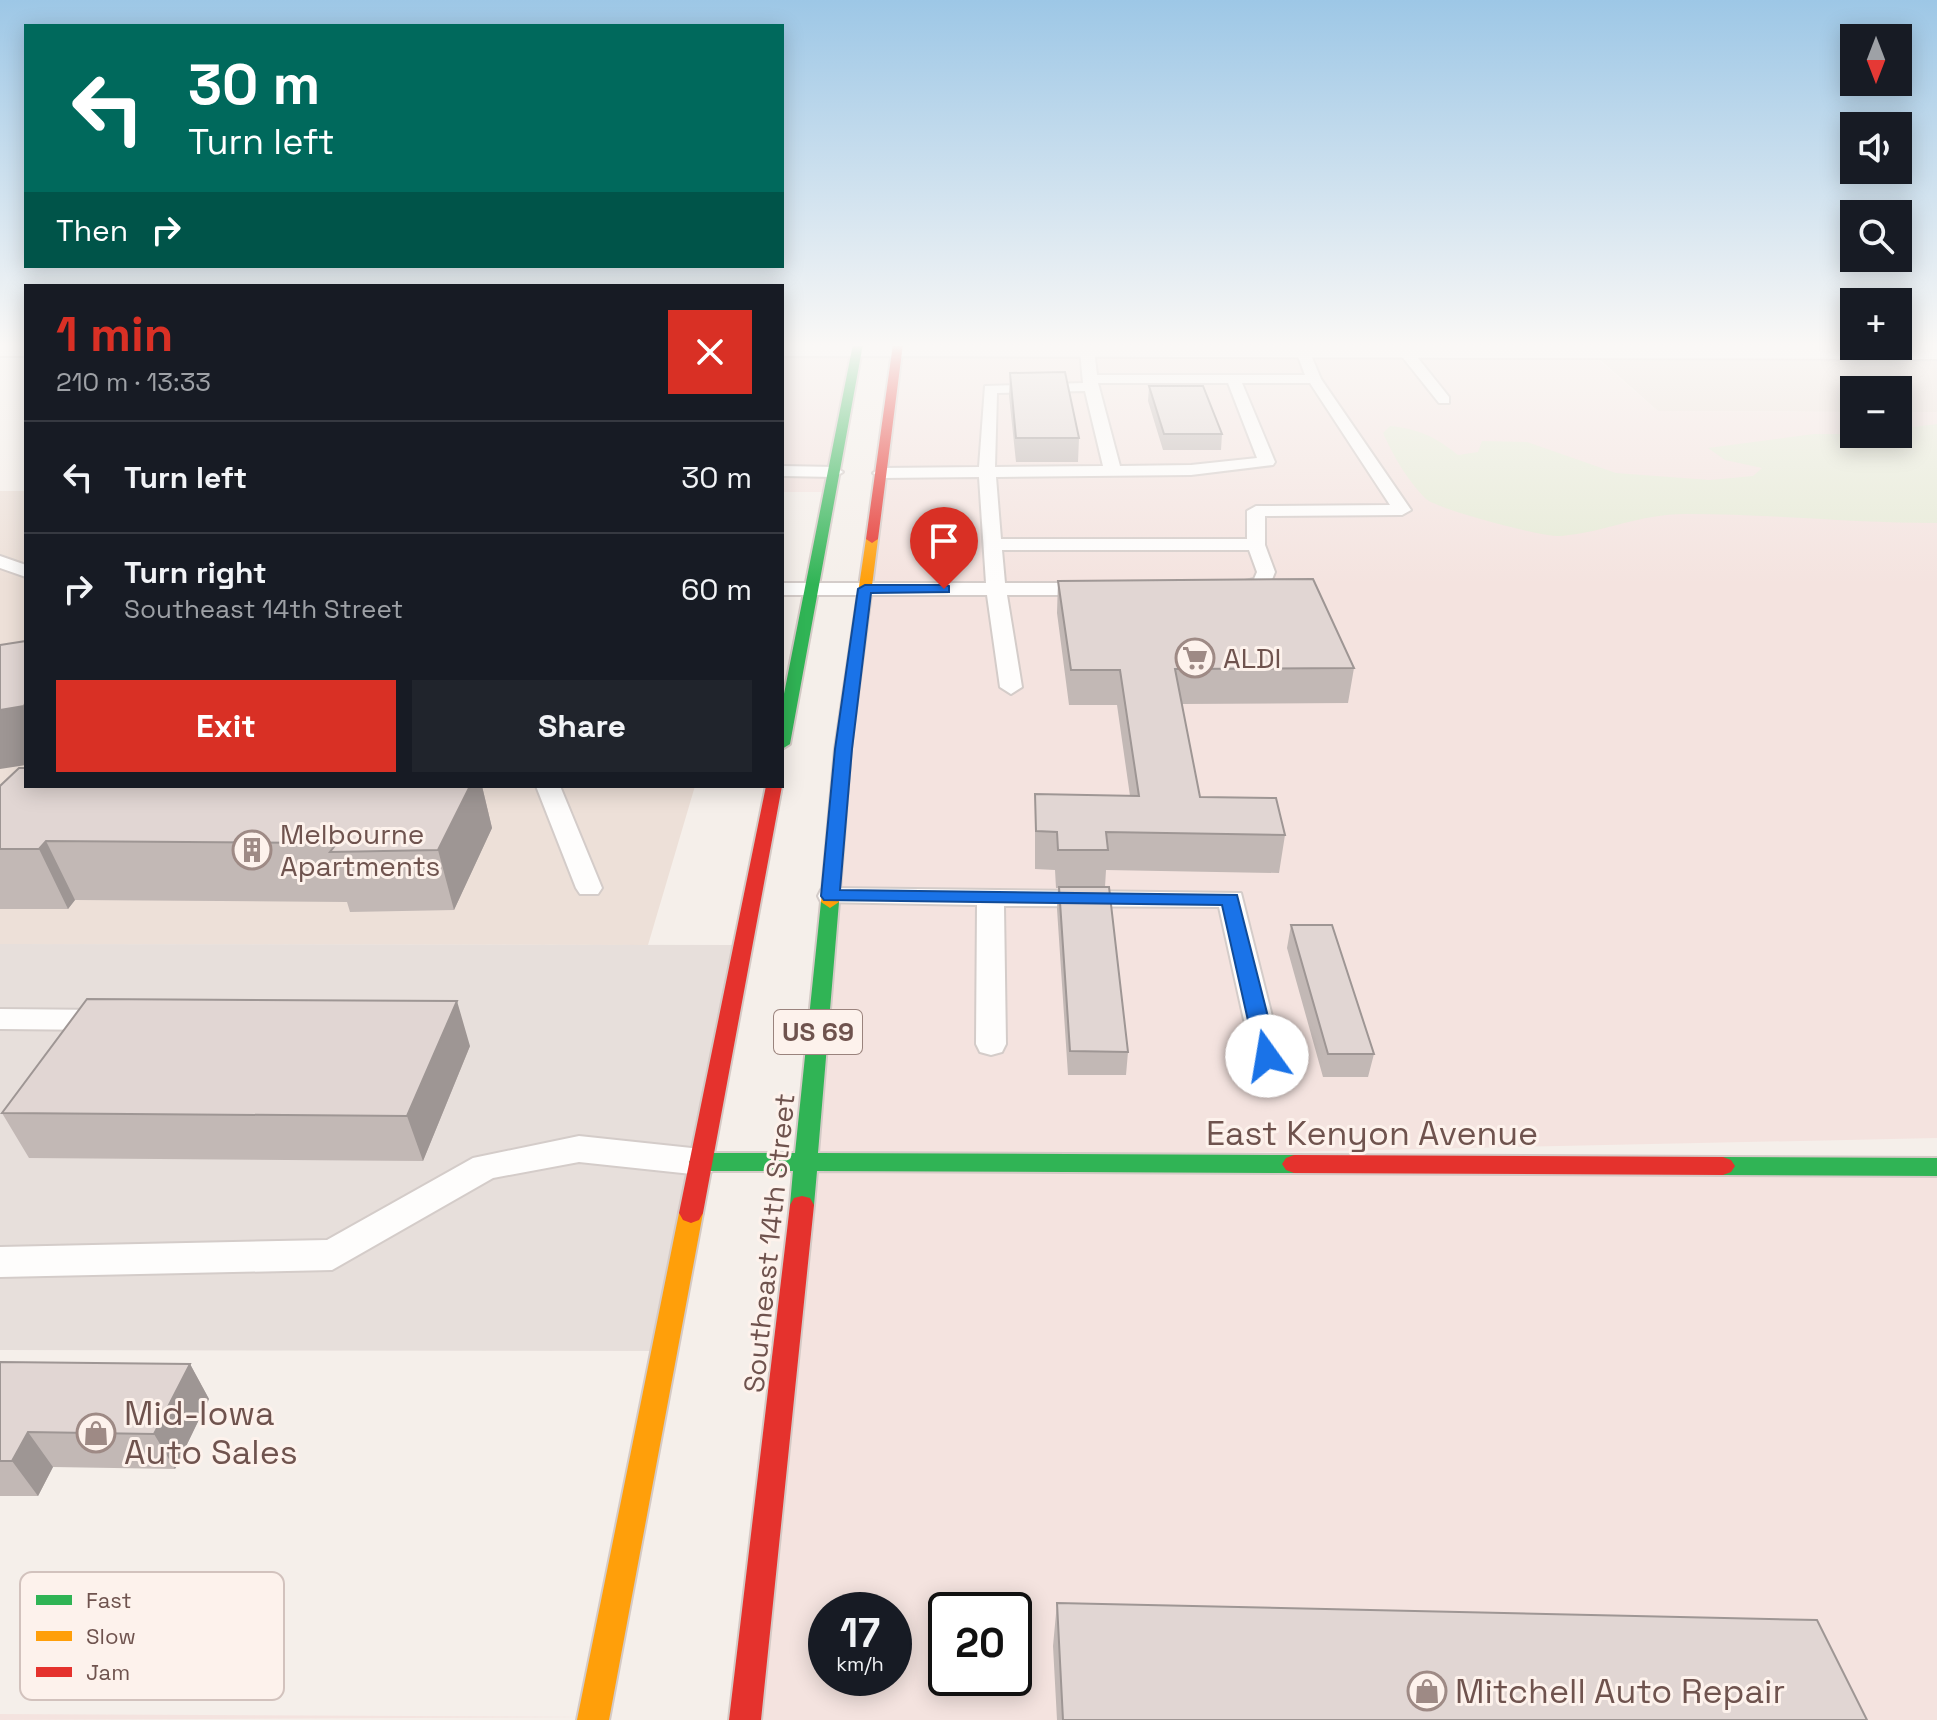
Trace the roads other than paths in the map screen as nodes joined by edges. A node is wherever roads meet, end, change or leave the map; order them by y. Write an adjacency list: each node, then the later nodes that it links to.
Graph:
1 (844, 424): 9 (main road)
2 (888, 424): 11 (main road, Southeast 14th Street / US 69)
3 (989, 424): 10 (lane)
4 (1101, 424): 8 (lane)
5 (1252, 424): 8 (lane)
6 (1344, 424): 13 (lane)
7 (784, 471): 9 (lane)
8 (1113, 471): 10 (lane)
9 (835, 472): 17 (main road)
10 (987, 472): 11 (lane); 12 (lane)
11 (881, 473): 18 (main road, Southeast 14th Street / US 69)
12 (993, 544): 13 (lane); 19 (lane)
13 (1256, 545): 21 (lane)
14 (0, 562): 15 (lane)
15 (24, 570)
16 (784, 589): 17 (lane)
17 (812, 589): 18 (lane); 23 (main road)
18 (865, 589): 19 (lane); 27 (main road, Southeast 14th Street / US 69)
19 (996, 589): 20 (lane); 22 (lane)
20 (1105, 589)
21 (1214, 589)
22 (1011, 687)
23 (784, 734)
24 (549, 788): 26 (lane)
25 (774, 788): 33 (main road)
26 (589, 888)
27 (831, 896): 28 (lane); 34 (main road, Southeast 14th Street / US 69)
28 (990, 897): 31 (lane); 32 (lane)
29 (0, 1019): 30 (lane)
30 (139, 1020)
31 (991, 1044)
32 (1267, 1056)
33 (701, 1162): 34 (main road, East Kenyon Avenue); 36 (lane); 37 (main road)
34 (807, 1162): 35 (main road, East Kenyon Avenue); 38 (main road, Southeast 14th Street / US 69)
35 (1937, 1167)
36 (0, 1262)
37 (593, 1720)
38 (745, 1720)

